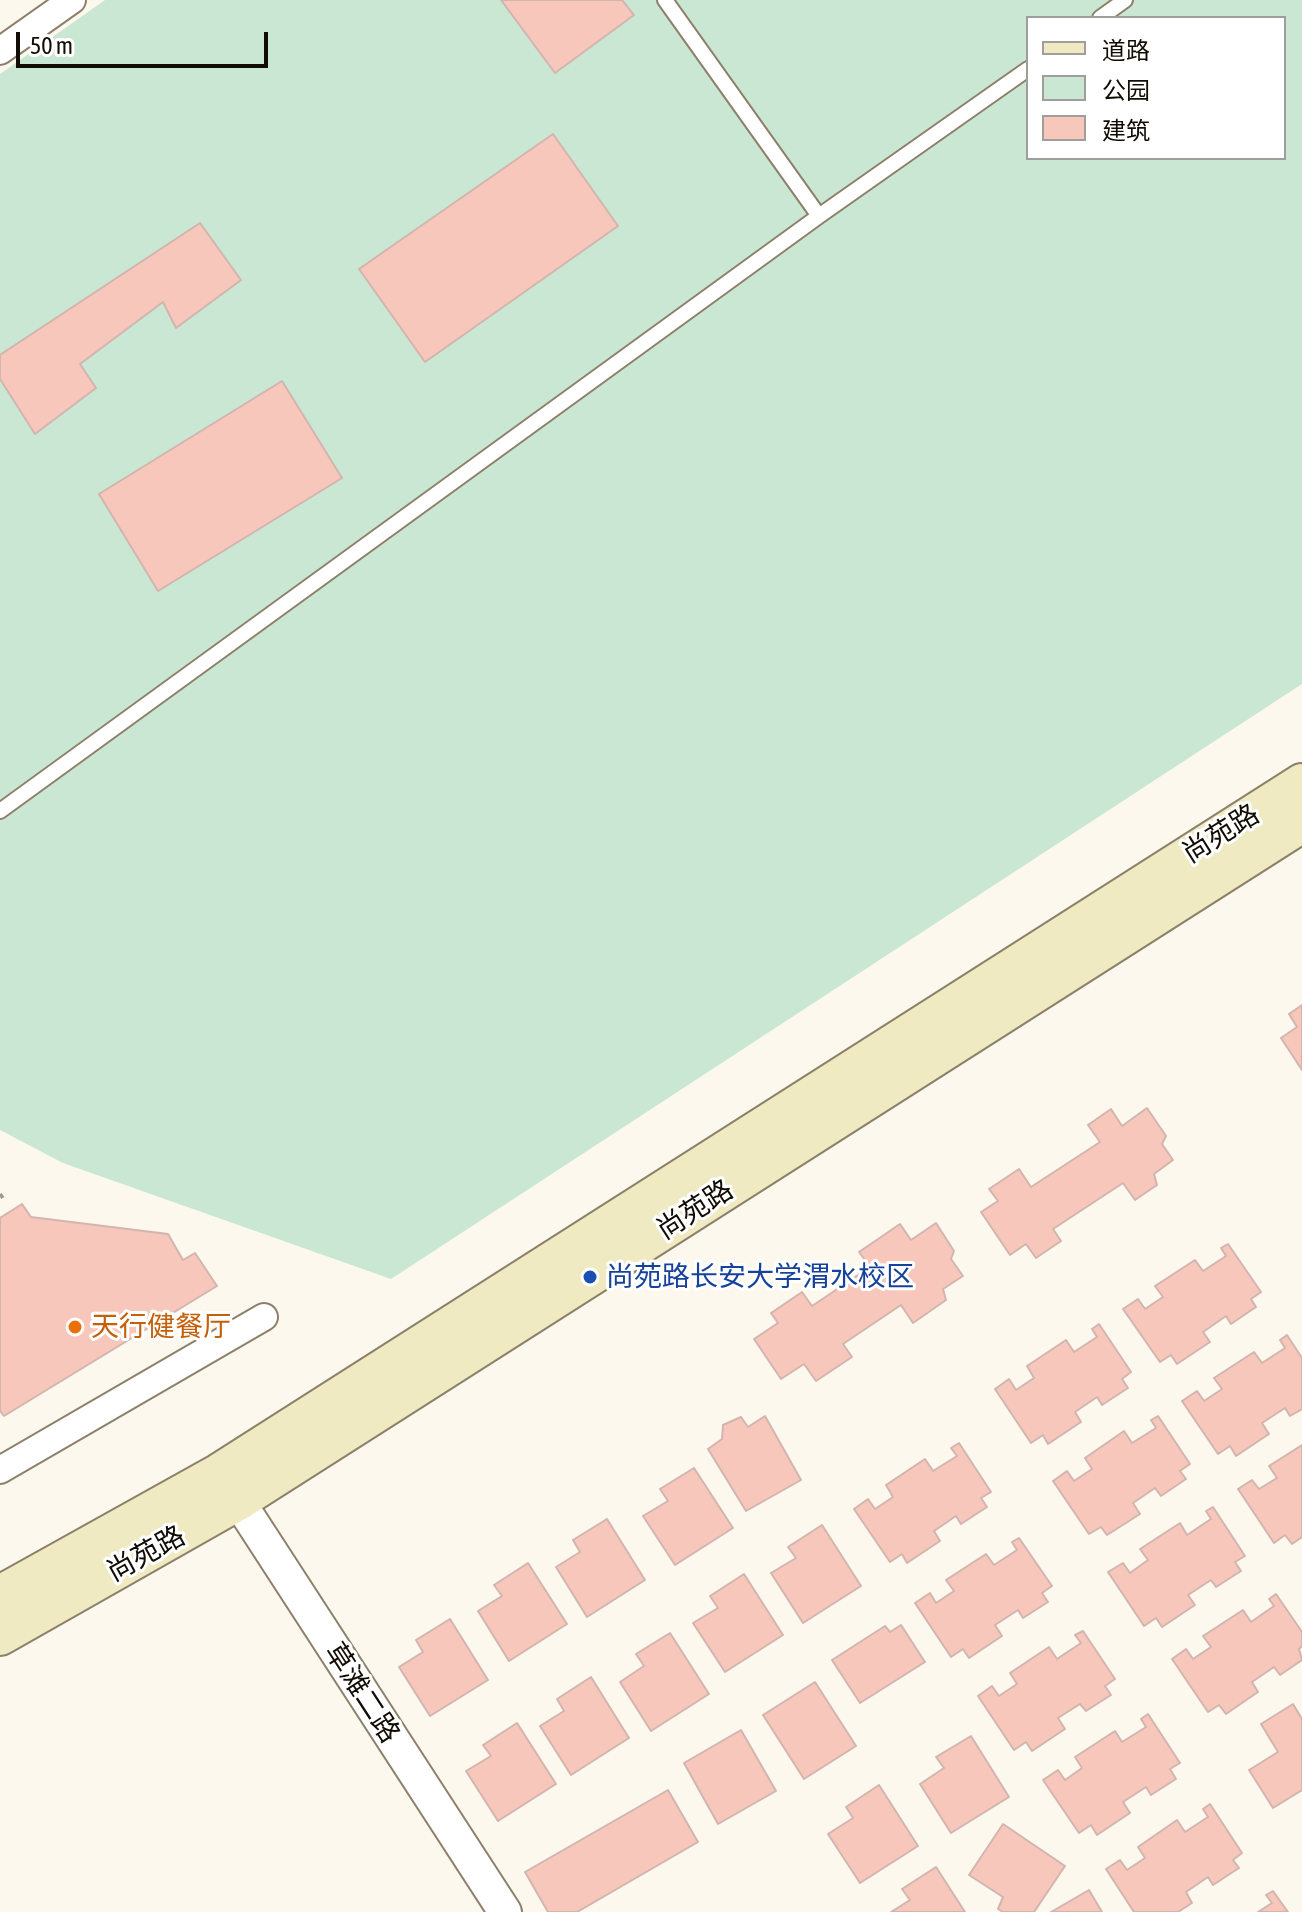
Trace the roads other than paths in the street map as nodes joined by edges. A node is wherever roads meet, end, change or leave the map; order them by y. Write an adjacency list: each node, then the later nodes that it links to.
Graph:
1 (72, 0): 5 (street)
2 (665, 0): 7 (lane)
3 (1125, 0): 4 (lane)
4 (1103, 16)
5 (0, 51)
6 (1026, 70): 7 (lane)
7 (819, 216): 9 (lane)
8 (1302, 783): 13 (main road, 尚苑路)
9 (0, 811)
10 (1302, 823): 13 (main road, 尚苑路)
11 (264, 1317): 12 (street)
12 (0, 1470)
13 (229, 1487): 14 (main road, 尚苑路); 15 (main road, 尚苑路); 16 (street, 草滩二路)
14 (0, 1595)
15 (0, 1636)
16 (505, 1912)

